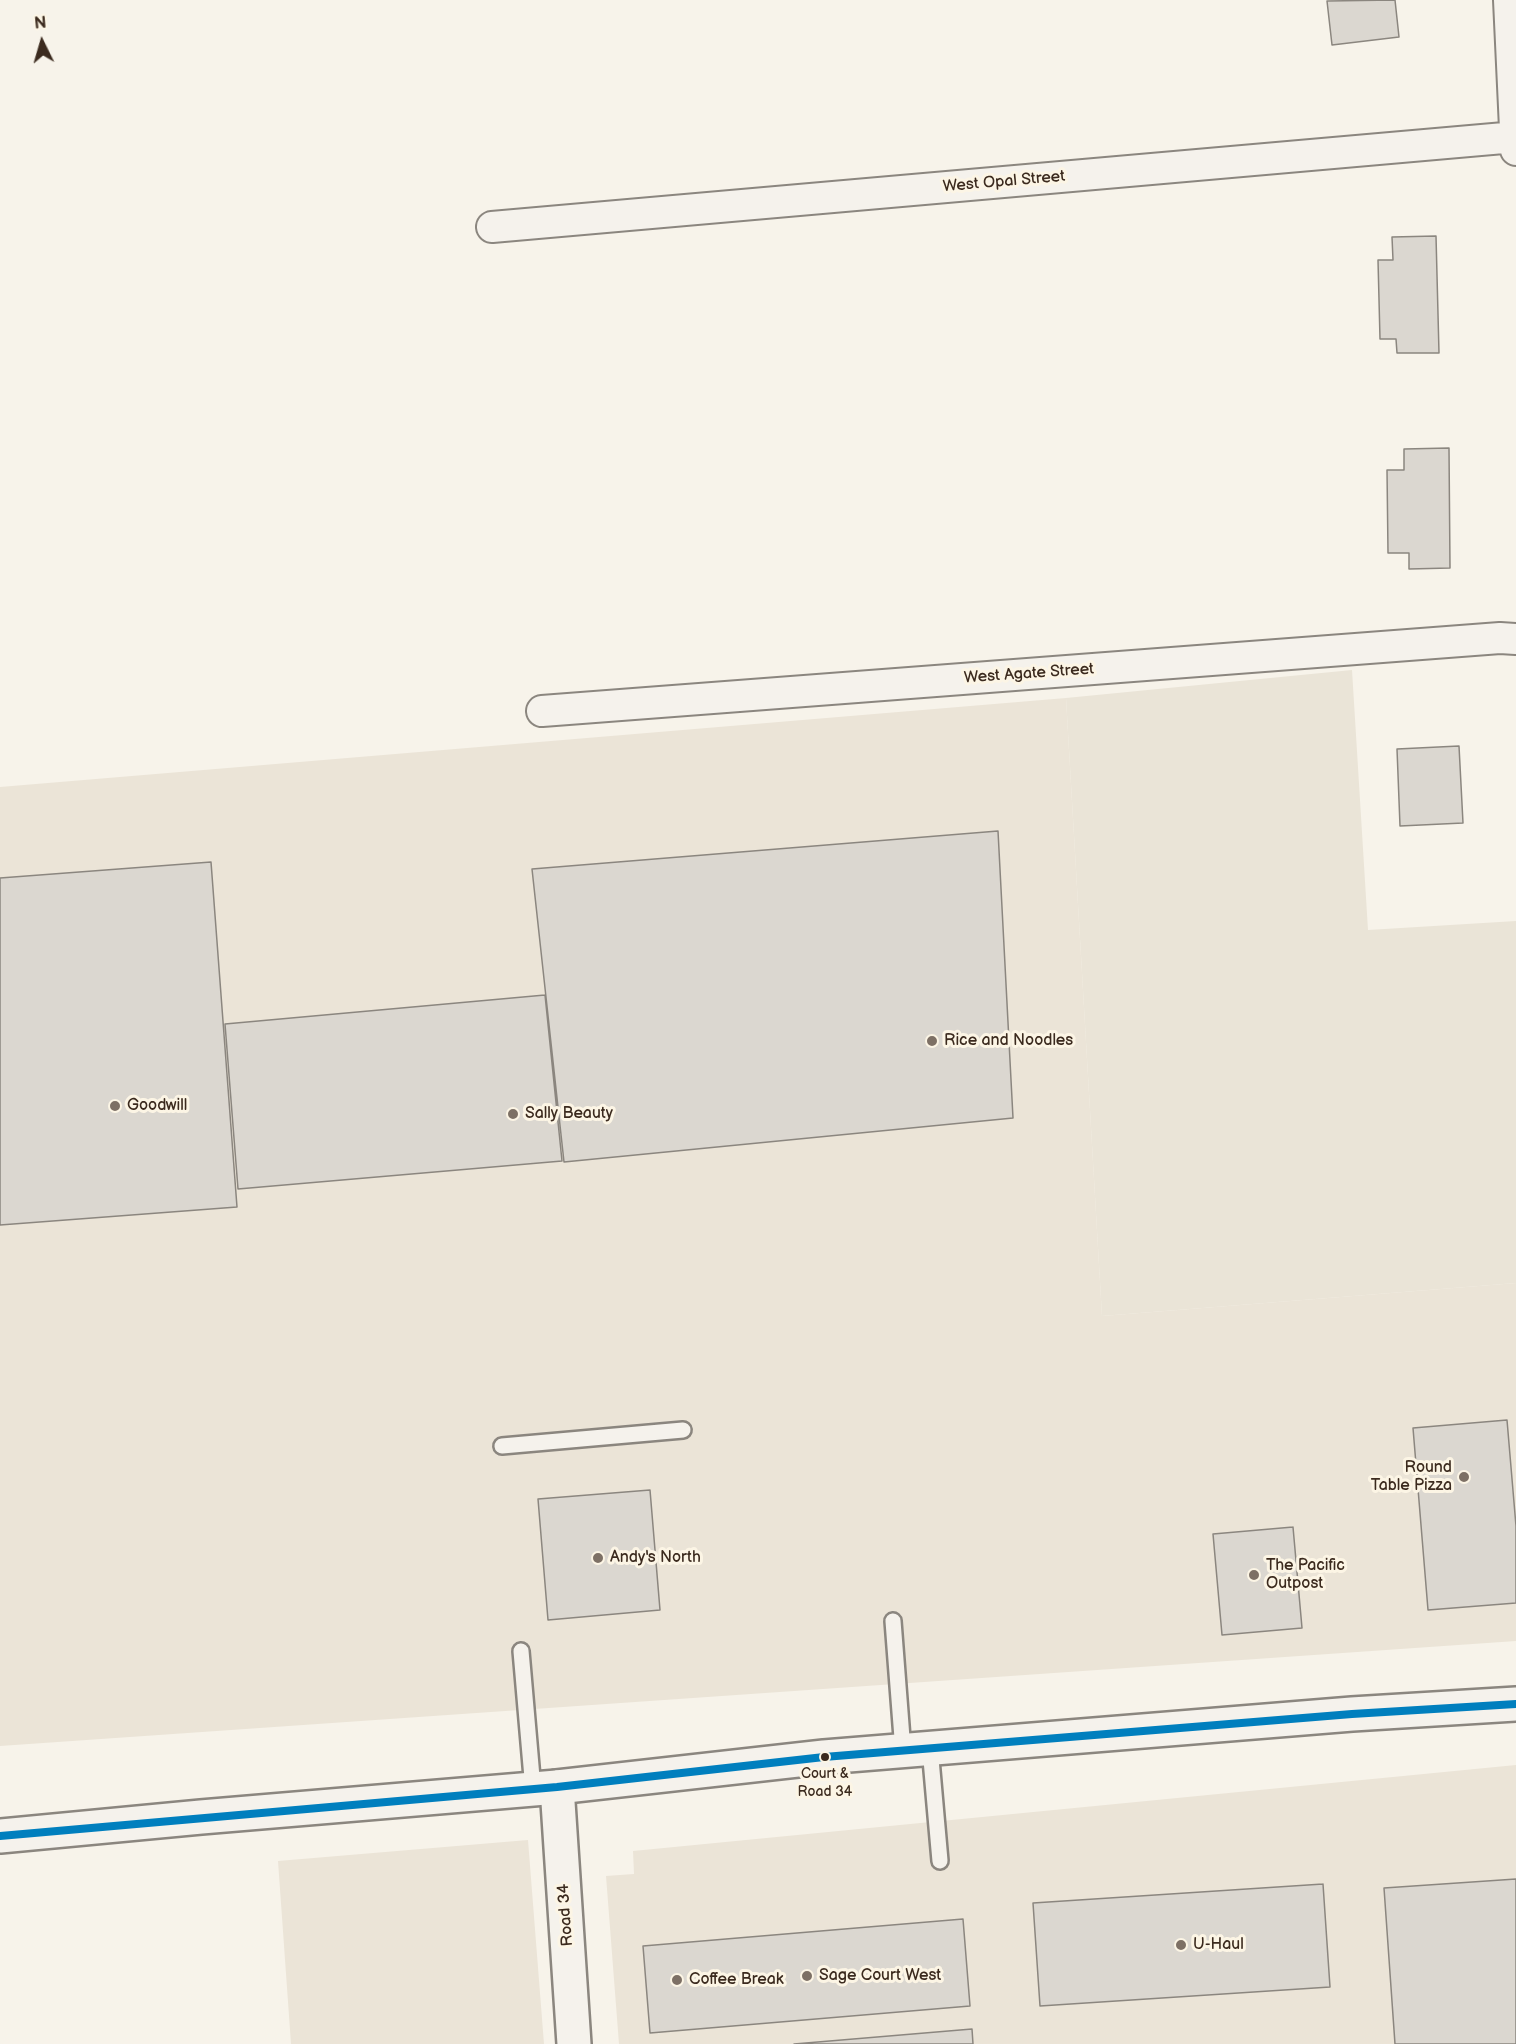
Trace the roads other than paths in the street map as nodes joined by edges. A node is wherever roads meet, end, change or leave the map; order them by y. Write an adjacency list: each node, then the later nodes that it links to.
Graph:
1 (1509, 0): 2 (street)
2 (1516, 141): 3 (street, West Opal Street)
3 (492, 227)
4 (1516, 639): 5 (street, West Agate Street)
5 (542, 711)
6 (683, 1430): 7 (lane)
7 (502, 1446)
8 (893, 1621): 11 (lane)
9 (521, 1651): 12 (lane)
10 (1516, 1704): 11 (main road)
11 (916, 1750): 12 (main road); 14 (lane)
12 (545, 1788): 13 (main road); 15 (main road, Road 34)
13 (0, 1836)
14 (940, 1861)
15 (574, 2044)

